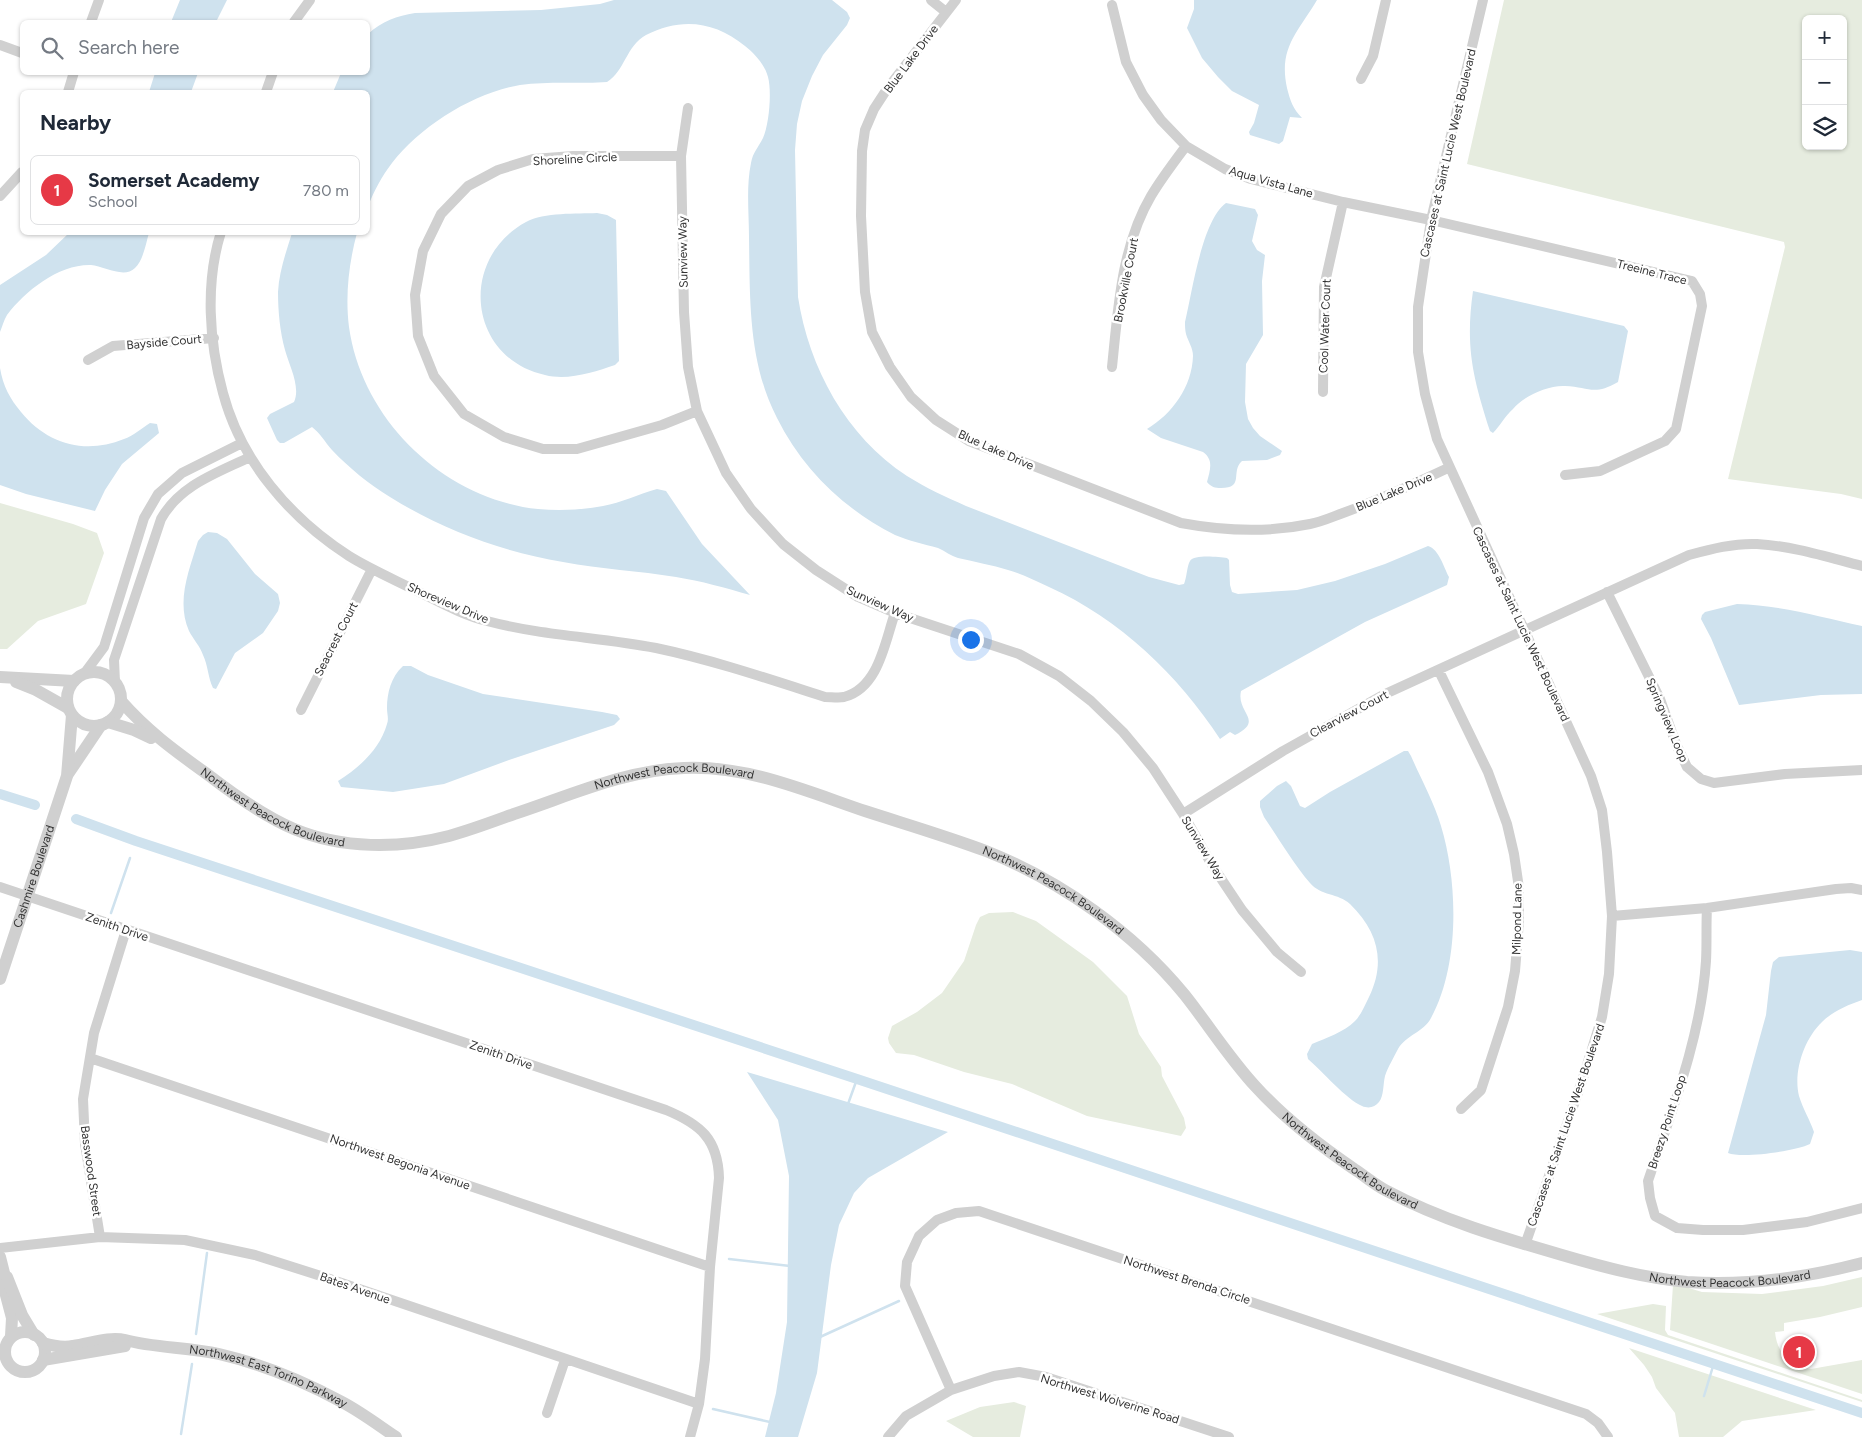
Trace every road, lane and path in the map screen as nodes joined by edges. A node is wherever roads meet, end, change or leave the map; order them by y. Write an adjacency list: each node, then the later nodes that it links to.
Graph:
1 (99, 0): 9 (street)
2 (310, 0): 10 (street)
3 (931, 0): 8 (street)
4 (956, 0): 8 (street, Blue Lake Drive)
5 (1386, 0): 15 (street)
6 (1483, 0): 24 (street, Cascases at Saint Lucie West Boulevard)
7 (1112, 5): 19 (street, Aqua Vista Lane)
8 (946, 12): 33 (street, Blue Lake Drive)
9 (92, 20)
10 (295, 20)
11 (0, 45): 12 (street)
12 (20, 52)
13 (73, 75): 16 (street)
14 (272, 75): 17 (street)
15 (1361, 79)
16 (69, 90)
17 (267, 90)
18 (688, 108): 20 (street, Sunview Way)
19 (1186, 146): 23 (street, Aqua Vista Lane); 28 (street, Brookville Court)
20 (681, 156): 30 (street, Sunview Way); 30 (street, Shoreline Circle)
21 (20, 174): 22 (street)
22 (0, 196)
23 (1343, 202): 24 (street, Aqua Vista Lane); 29 (street, Cool Water Court)
24 (1431, 220): 33 (street, Cascases at Saint Lucie West Boulevard); 34 (street, Treeine Trace)
25 (220, 235): 26 (street, Shoreview Drive)
26 (214, 338): 27 (street, Bayside Court); 31 (street, Shoreview Drive)
27 (88, 360)
28 (1112, 367)
29 (1323, 392)
30 (697, 412): 40 (street, Sunview Way)
31 (242, 443): 32 (street, Shoreview Drive); 37 (street)
32 (250, 457): 36 (street, Shoreview Drive); 38 (street)
33 (1448, 468): 41 (street, Cascases at Saint Lucie West Boulevard)
34 (1565, 475)
35 (1862, 566): 39 (street)
36 (372, 569): 40 (street, Shoreview Drive); 47 (street, Seacrest Court)
37 (123, 585): 38 (street); 43 (street)
38 (138, 589): 45 (street)
39 (1607, 592): 41 (street); 51 (street, Springview Loop)
40 (895, 613): 53 (street, Sunview Way)
41 (1524, 631): 42 (street, Clearview Court); 58 (street, Cascases at Saint Lucie West Boulevard)
42 (1439, 671): 53 (street, Clearview Court); 63 (street, Milpond Lane)
43 (79, 677): 44 (street); 45 (street); 48 (street)
44 (3, 678): 48 (street)
45 (115, 682): 46 (street)
46 (121, 701): 49 (street); 50 (street, Northwest Peacock Boulevard)
47 (301, 710)
48 (70, 712): 49 (street); 52 (street, Cashmire Boulevard)
49 (104, 723): 50 (street, Northwest Peacock Boulevard); 52 (street, Cashmire Boulevard)
50 (171, 748): 66 (street, Northwest Peacock Boulevard)
51 (1862, 770)
52 (67, 776): 56 (street, Cashmire Boulevard)
53 (1183, 814): 60 (street, Sunview Way)
54 (0, 886): 56 (street, Zenith Drive)
55 (1862, 890): 57 (street)
56 (27, 895): 59 (street, Zenith Drive); 61 (street, Cashmire Boulevard)
57 (1707, 908): 58 (street); 64 (street, Breezy Point Loop)
58 (1612, 916): 66 (street, Cascases at Saint Lucie West Boulevard)
59 (126, 930): 62 (street, Basswood Street); 70 (street, Zenith Drive)
60 (1301, 972)
61 (0, 979)
62 (90, 1058): 65 (street, Basswood Street); 70 (street, Northwest Begonia Avenue)
63 (1461, 1109)
64 (1862, 1208)
65 (100, 1237): 67 (street, Bates Avenue); 76 (street, Bates Avenue)
66 (1525, 1245): 69 (street, Northwest Peacock Boulevard)
67 (0, 1248)
68 (0, 1257): 71 (street)
69 (1862, 1263)
70 (710, 1267): 79 (street, Zenith Drive)
71 (4, 1274): 72 (street); 73 (street)
72 (39, 1339): 73 (street); 74 (street, Northwest East Torino Parkway); 75 (street)
73 (5, 1343): 77 (street)
74 (132, 1343): 75 (street, Northwest East Torino Parkway); 81 (street, Northwest East Torino Parkway)
75 (43, 1360): 77 (street)
76 (565, 1360): 79 (street, Bates Avenue); 80 (street)
77 (4, 1364)
78 (951, 1390): 83 (street, Northwest Wolverine Road); 84 (street, Northwest Wolverine Road); 85 (street, Northwest Brenda Circle)
79 (699, 1404): 82 (street, Zenith Drive)
80 (547, 1413)
81 (395, 1437)
82 (690, 1437)
83 (888, 1437)
84 (1229, 1437)
85 (1608, 1437)

